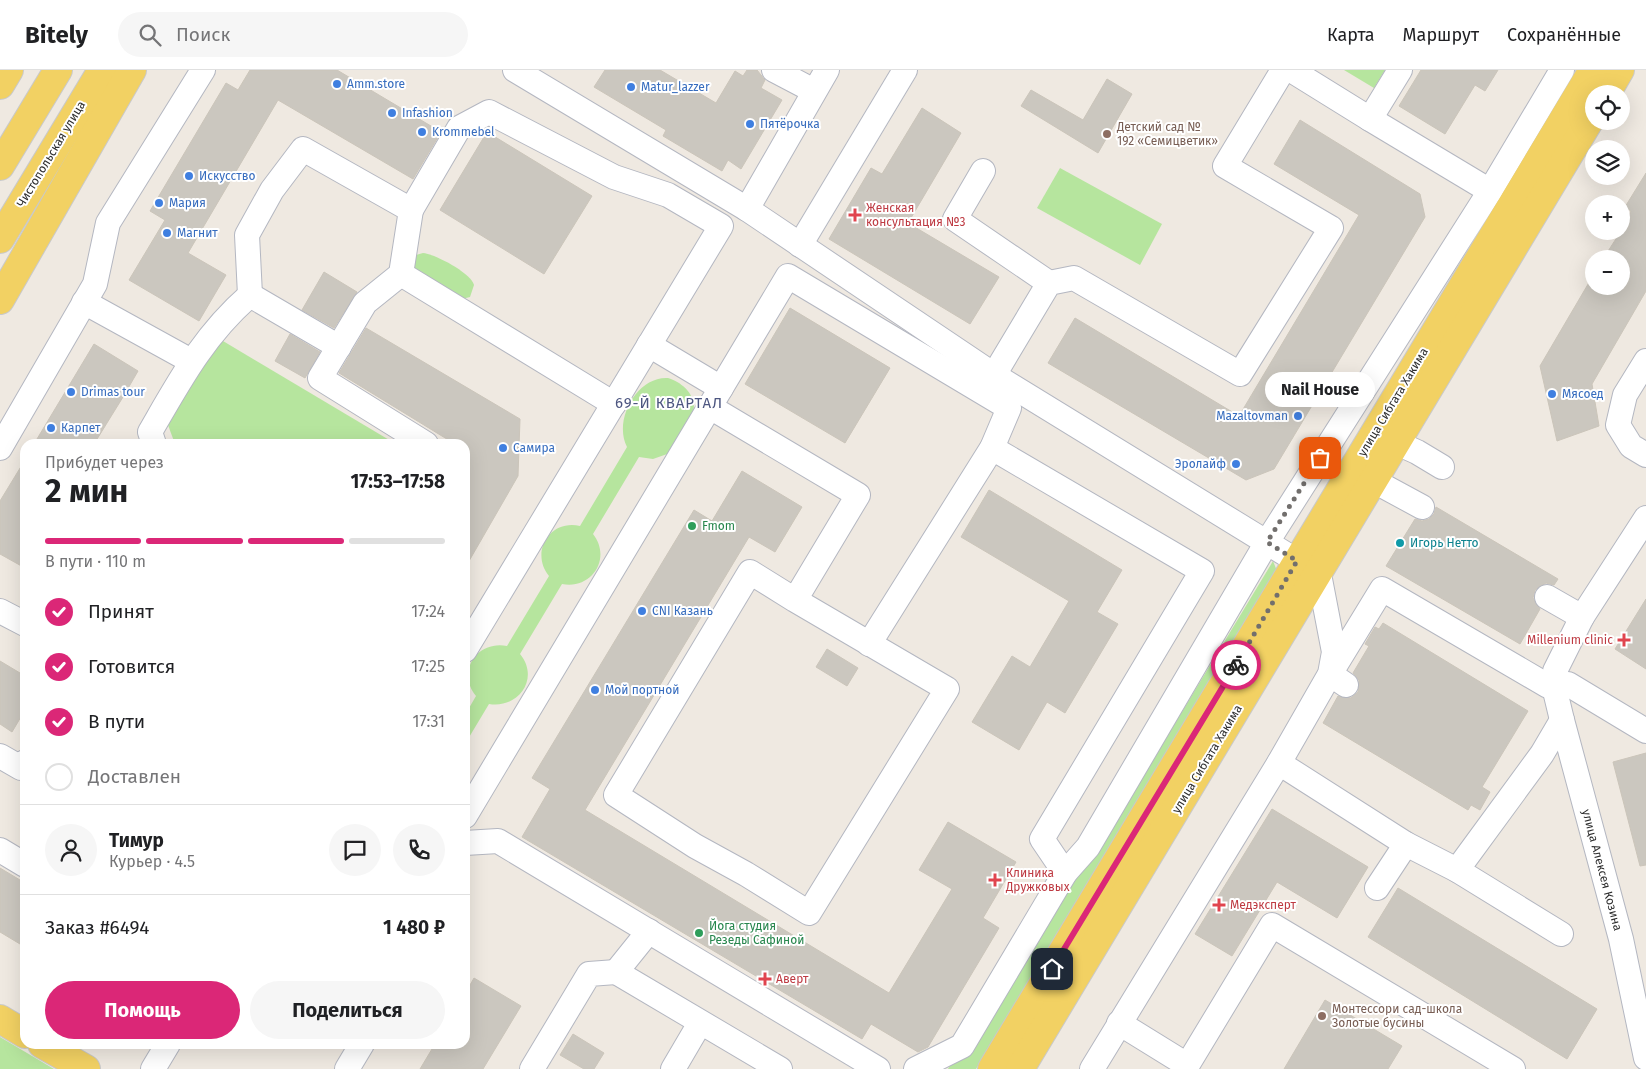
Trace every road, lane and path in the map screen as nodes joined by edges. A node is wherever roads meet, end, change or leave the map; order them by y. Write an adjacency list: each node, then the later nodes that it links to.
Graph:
1 (9, 70): 17 (main road)
2 (58, 70): 22 (main road)
3 (102, 70): 27 (main road, Чистопольская улица)
4 (132, 70): 32 (main road)
5 (203, 70): 33 (lane)
6 (515, 70): 16 (lane)
7 (774, 70): 19 (lane)
8 (827, 70): 19 (lane)
9 (905, 70): 28 (lane)
10 (1283, 70): 30 (lane)
11 (1291, 70): 20 (lane)
12 (1400, 70): 20 (lane)
13 (1562, 70): 24 (lane)
14 (1593, 70): 52 (main road, улица Сибгата Хакима)
15 (1620, 70): 18 (main road)
16 (549, 78): 25 (lane)
17 (0, 85)
18 (1611, 85)
19 (814, 92): 25 (lane)
20 (1370, 119): 24 (lane)
21 (1585, 129): 43 (main road, улица Сибгата Хакима)
22 (0, 166)
23 (983, 172): 30 (lane)
24 (1490, 191): 51 (lane)
25 (747, 209): 28 (lane)
26 (411, 210): 29 (lane); 31 (lane); 34 (lane)
27 (0, 239)
28 (800, 245): 38 (lane)
29 (401, 274): 35 (lane); 40 (lane)
30 (1049, 283): 38 (lane)
31 (250, 295): 35 (lane); 36 (lane)
32 (0, 300)
33 (84, 302): 36 (lane); 44 (lane)
34 (649, 345): 39 (lane); 40 (lane)
35 (339, 347): 42 (lane)
36 (191, 361): 41 (lane)
37 (1646, 361): 46 (lane)
38 (994, 374): 51 (lane)
39 (716, 398): 45 (lane); 54 (lane); 67 (lane)
40 (614, 404): 58 (lane)
41 (152, 439)
42 (418, 439)
43 (1397, 443): 47 (lane); 48 (main road, улица Сибгата Хакима)
44 (0, 448)
45 (992, 448): 59 (lane); 73 (lane)
46 (1646, 456)
47 (1442, 468)
48 (1374, 481): 49 (lane); 52 (main road, улица Сибгата Хакима)
49 (1422, 507)
50 (1646, 518): 56 (lane)
51 (1267, 542): 52 (lane); 73 (lane)
52 (1308, 567): 60 (lane); 95 (main road, улица Сибгата Хакима); 96 (main road, улица Сибгата Хакима)
53 (1547, 597): 56 (lane)
54 (795, 600): 59 (lane); 59 (lane)
55 (0, 611): 57 (lane)
56 (1582, 617): 61 (lane)
57 (20, 621)
58 (470, 642)
59 (869, 644)
60 (1338, 680): 61 (lane); 65 (lane)
61 (1555, 684): 62 (lane, улица Алексея Козина); 63 (lane)
62 (1562, 720): 72 (lane); 85 (lane, улица Алексея Козина)
63 (1646, 730)
64 (0, 756): 66 (lane)
65 (1279, 763): 69 (lane); 80 (lane)
66 (20, 767)
67 (470, 808)
68 (470, 843): 75 (lane)
69 (1406, 844): 72 (lane); 74 (lane)
70 (0, 850): 71 (lane)
71 (20, 862)
72 (1457, 870): 76 (lane)
73 (1065, 873): 94 (lane)
74 (1377, 888)
75 (649, 931): 77 (lane); 93 (lane)
76 (1561, 934)
77 (616, 972): 79 (lane); 90 (lane)
78 (0, 1019): 81 (main road)
79 (700, 1023): 91 (lane); 92 (lane)
80 (1119, 1023): 86 (lane); 97 (lane)
81 (20, 1031)
82 (51, 1049): 87 (main road)
83 (165, 1049): 88 (lane)
84 (359, 1049): 89 (lane)
85 (1646, 1058)
86 (1186, 1067): 98 (lane)
87 (86, 1069)
88 (153, 1069)
89 (347, 1069)
90 (532, 1069)
91 (673, 1069)
92 (780, 1069)
93 (878, 1069)
94 (916, 1069)
95 (992, 1069)
96 (1020, 1069)
97 (1092, 1069)
98 (1513, 1069)

